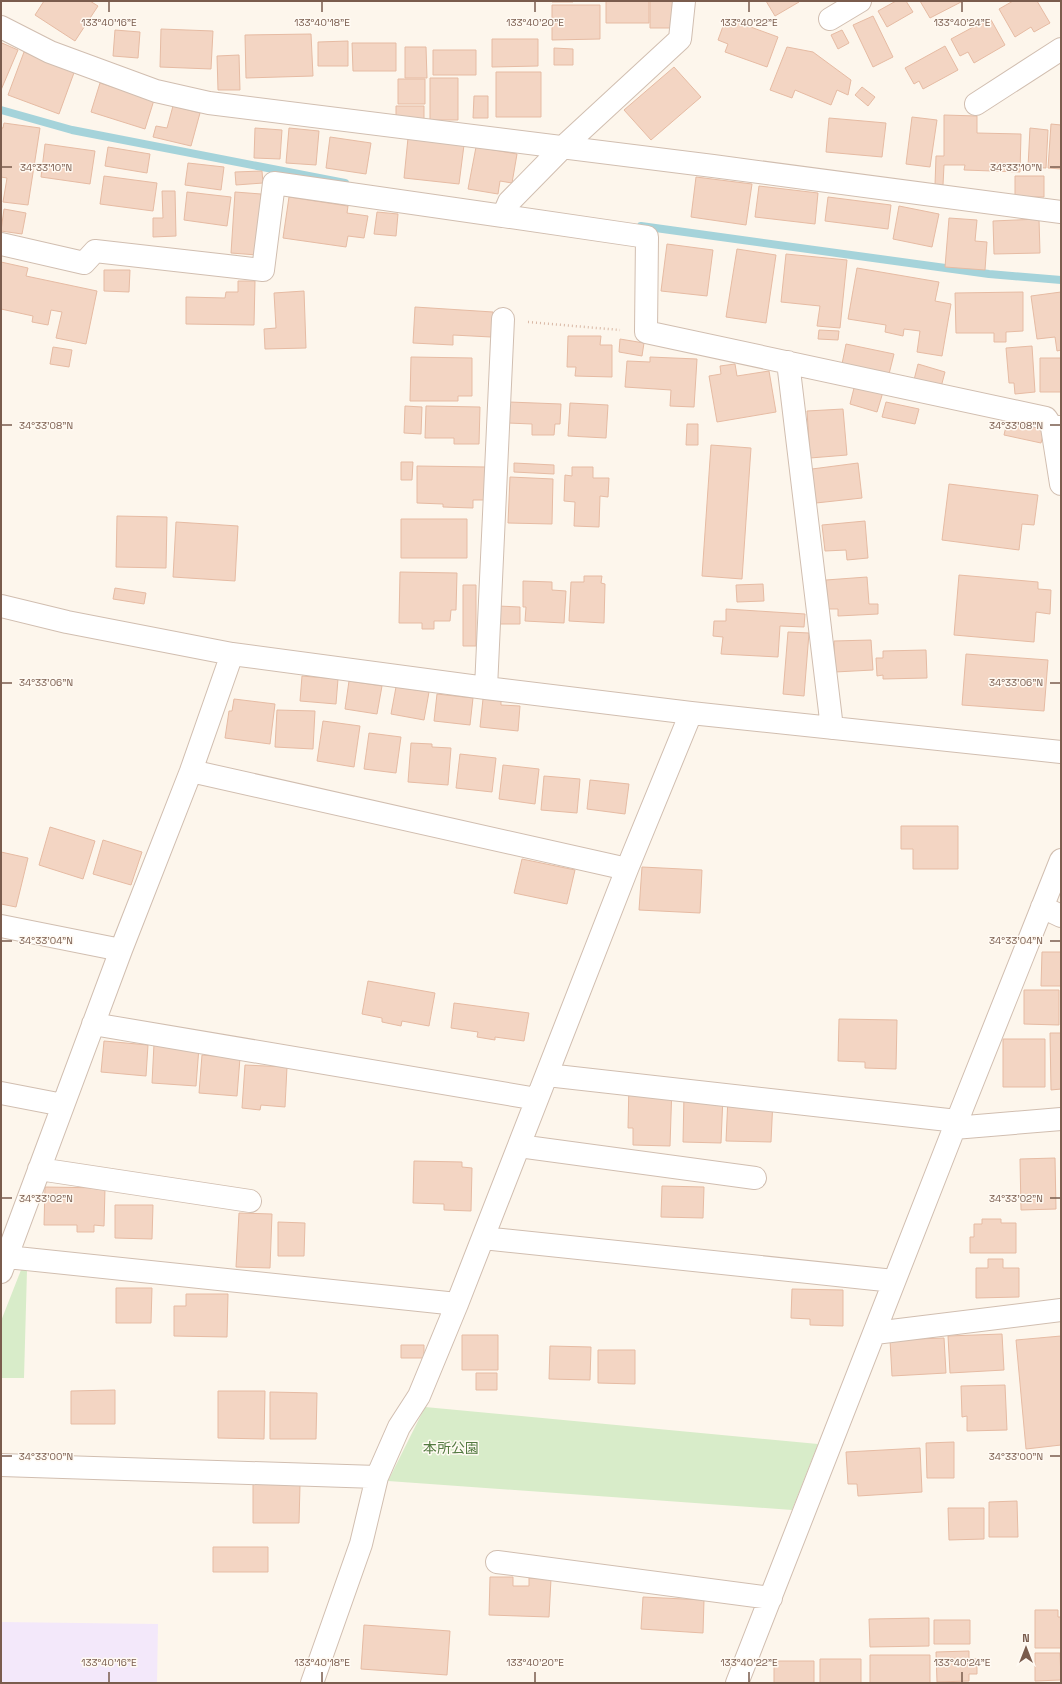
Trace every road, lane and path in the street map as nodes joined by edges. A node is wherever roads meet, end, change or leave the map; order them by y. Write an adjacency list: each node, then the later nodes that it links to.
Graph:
1 (684, 1): 7 (street)
2 (860, 1): 3 (street)
3 (830, 19)
4 (1, 27): 7 (street)
5 (1061, 49): 6 (street)
6 (976, 104)
7 (563, 147): 8 (street); 9 (street)
8 (506, 210): 10 (street); 12 (street)
9 (1061, 212)
10 (1, 244)
11 (503, 320): 12 (path); 18 (street)
12 (646, 332): 13 (street)
13 (788, 362): 14 (street); 20 (street)
14 (1057, 427): 15 (street)
15 (1061, 484)
16 (1, 606): 17 (street)
17 (232, 654): 18 (street); 22 (street)
18 (486, 688): 19 (street)
19 (691, 713): 20 (street); 24 (street)
20 (832, 728): 21 (street)
21 (1061, 752)
22 (191, 771): 24 (street); 27 (street)
23 (1061, 860): 25 (street)
24 (627, 869): 29 (street)
25 (1052, 912): 34 (street)
26 (1, 926): 27 (street)
27 (121, 950): 28 (street)
28 (93, 1024): 31 (street); 32 (street)
29 (547, 1075): 31 (street); 34 (street)
30 (1, 1093): 32 (street)
31 (537, 1099): 35 (street)
32 (63, 1105): 36 (street)
33 (1061, 1119): 34 (street)
34 (955, 1125): 41 (street)
35 (519, 1146): 37 (street); 39 (street)
36 (39, 1169): 38 (street); 40 (street)
37 (755, 1178)
38 (250, 1201)
39 (483, 1238): 41 (street); 42 (street)
40 (4, 1264): 42 (street)
41 (894, 1281): 44 (street)
42 (457, 1304): 46 (street)
43 (1061, 1310): 44 (street)
44 (874, 1333): 48 (street)
45 (1, 1465): 46 (street)
46 (378, 1477): 49 (street)
47 (497, 1562): 48 (street)
48 (771, 1598): 50 (street)
49 (312, 1683)
50 (738, 1683)

